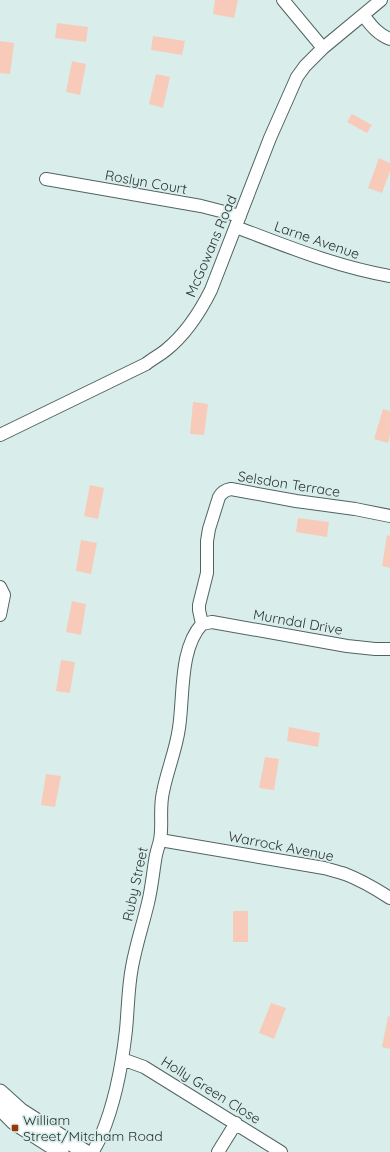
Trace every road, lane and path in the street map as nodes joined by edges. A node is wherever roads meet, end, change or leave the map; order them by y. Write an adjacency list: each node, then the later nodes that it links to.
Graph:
1 (283, 0): 5 (street)
2 (381, 0): 3 (street, McGowans Road)
3 (363, 15): 4 (street); 5 (street, McGowans Road)
4 (390, 39)
5 (323, 48): 7 (street, McGowans Road)
6 (46, 179): 7 (street, Roslyn Court)
7 (238, 221): 8 (street, Larne Avenue); 9 (street, McGowans Road)
8 (390, 276)
9 (0, 435)
10 (390, 516): 13 (street, Selsdon Terrace)
11 (0, 586): 12 (street)
12 (0, 615)
13 (202, 624): 14 (street, Murndal Drive); 15 (street, Ruby Street)
14 (390, 649)
15 (160, 840): 16 (street, Warrock Avenue); 17 (street, Ruby Street)
16 (390, 898)
17 (122, 1059): 20 (street, Holly Green Close); 23 (street, Ruby Street)
18 (0, 1092): 22 (main road)
19 (0, 1108): 21 (main road)
20 (236, 1123): 24 (street); 25 (street, Holly Green Close)
21 (61, 1152)
22 (86, 1152)
23 (93, 1152)
24 (218, 1152)
25 (281, 1152)

